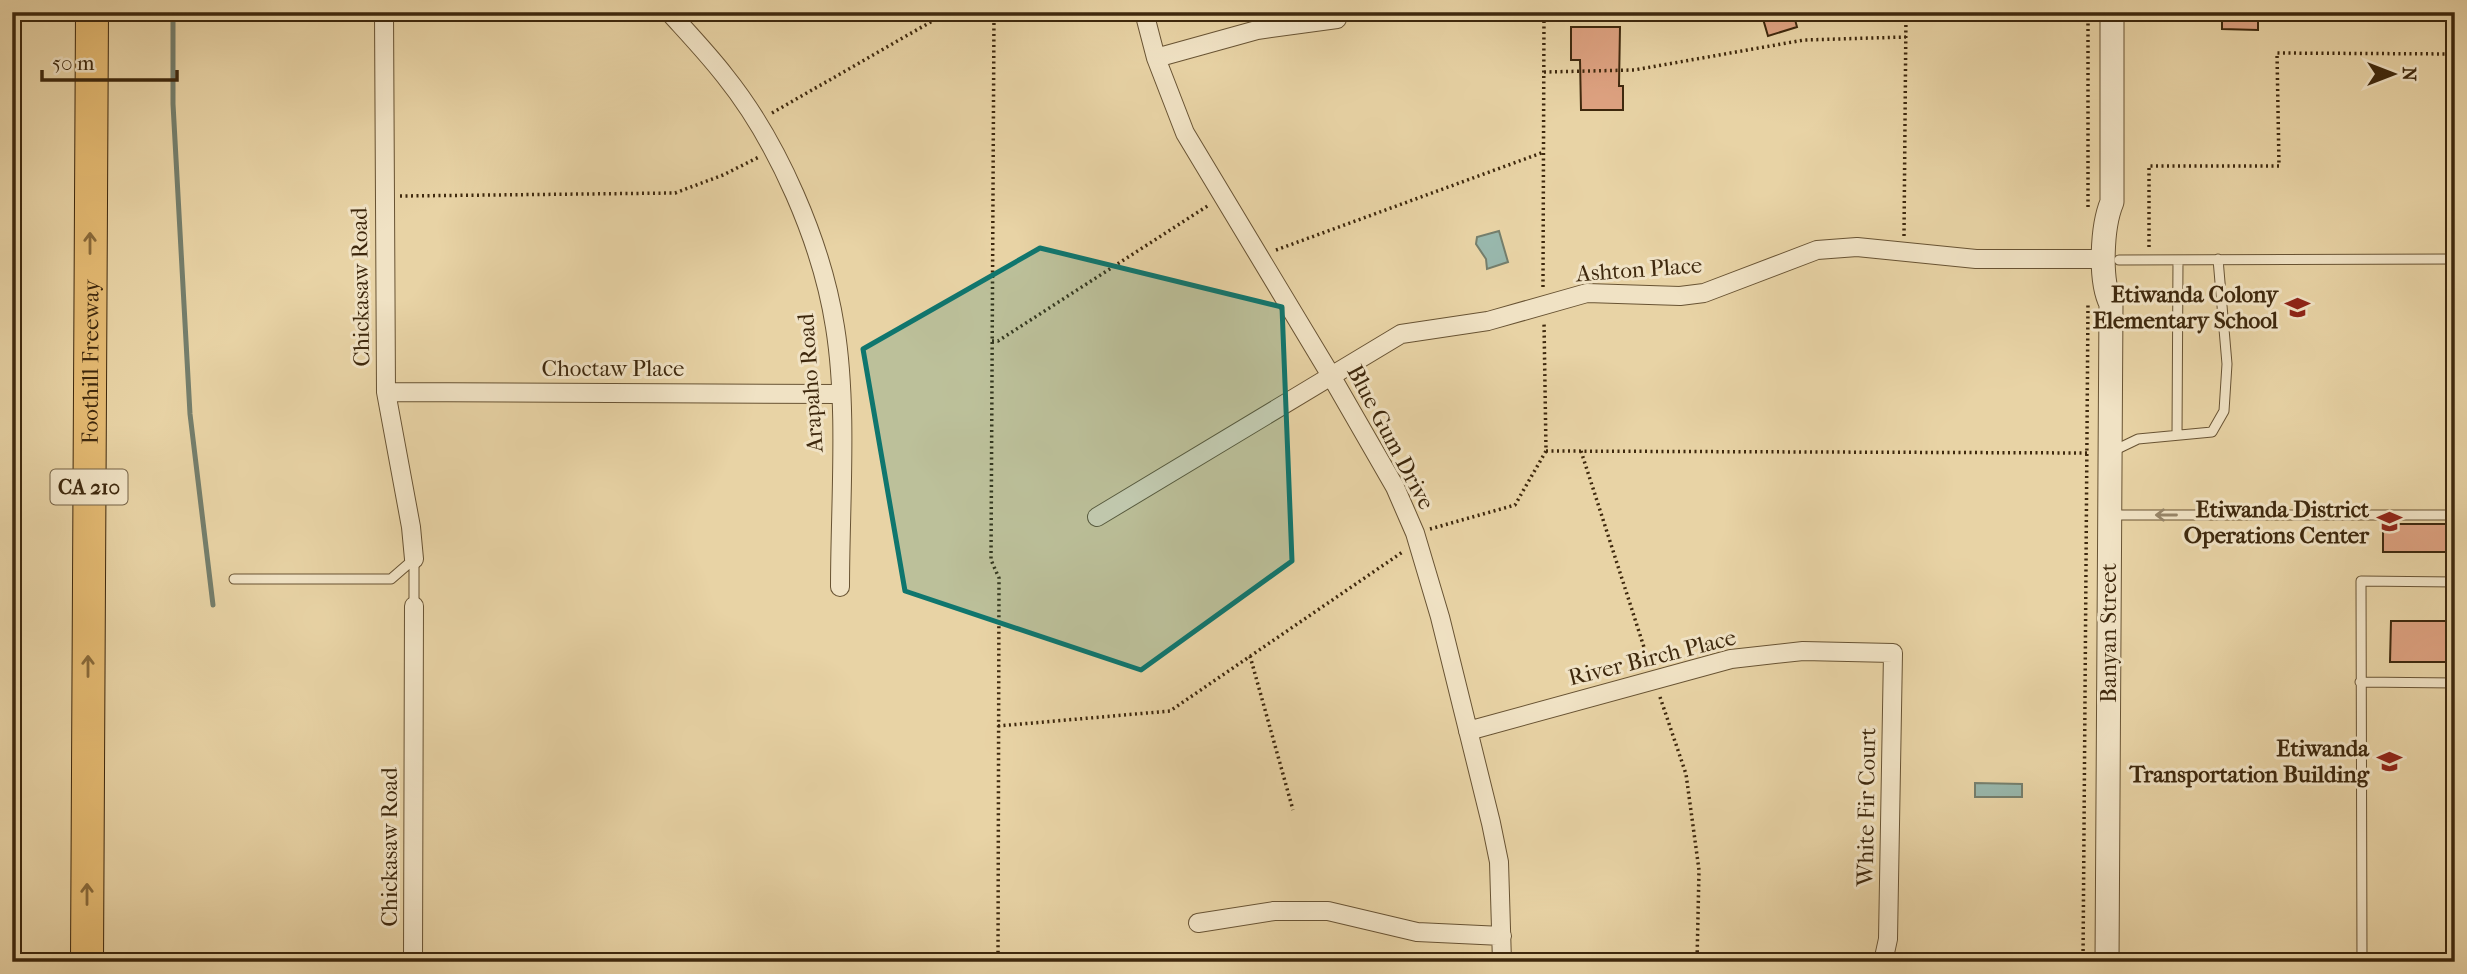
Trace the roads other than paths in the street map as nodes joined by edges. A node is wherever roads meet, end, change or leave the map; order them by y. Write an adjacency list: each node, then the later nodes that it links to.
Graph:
1 (92, 12): 31 (highway, Foothill Freeway / CA 210, one-way to 1)
2 (384, 12): 13 (street, Chickasaw Road)
3 (669, 12): 14 (street, Arapaho Road)
4 (1144, 12): 7 (street, Blue Gum Drive)
5 (2112, 12): 9 (street, Banyan Street)
6 (1337, 19): 7 (street)
7 (1156, 58): 12 (street, Blue Gum Drive)
8 (2455, 259): 11 (lane)
9 (2112, 260): 10 (lane); 12 (street, Ashton Place); 16 (street, Banyan Street)
10 (2178, 260): 11 (lane); 15 (lane)
11 (2218, 260): 15 (lane)
12 (1330, 374): 19 (street, Ashton Place); 28 (street, Blue Gum Drive)
13 (386, 392): 14 (street, Choctaw Place); 20 (street, Chickasaw Road)
14 (840, 394): 23 (street, Arapaho Road)
15 (2177, 435): 16 (lane)
16 (2097, 453): 17 (street, Banyan Street)
17 (2108, 515): 18 (lane, one-way to 17); 35 (street, Banyan Street)
18 (2455, 515)
19 (1097, 517)
20 (414, 559): 21 (lane); 24 (lane)
21 (234, 579)
22 (2455, 582): 26 (lane)
23 (839, 587)
24 (414, 606): 32 (street, Chickasaw Road)
25 (1893, 653): 28 (street, River Birch Place); 34 (street, White Fir Court)
26 (2360, 682): 27 (lane); 36 (lane)
27 (2455, 683)
28 (1468, 730): 30 (street, Blue Gum Drive)
29 (1198, 923): 30 (street)
30 (1502, 936): 33 (street, Blue Gum Drive)
31 (87, 962)
32 (413, 962)
33 (1502, 962)
34 (1883, 962)
35 (2107, 962)
36 (2362, 962)

